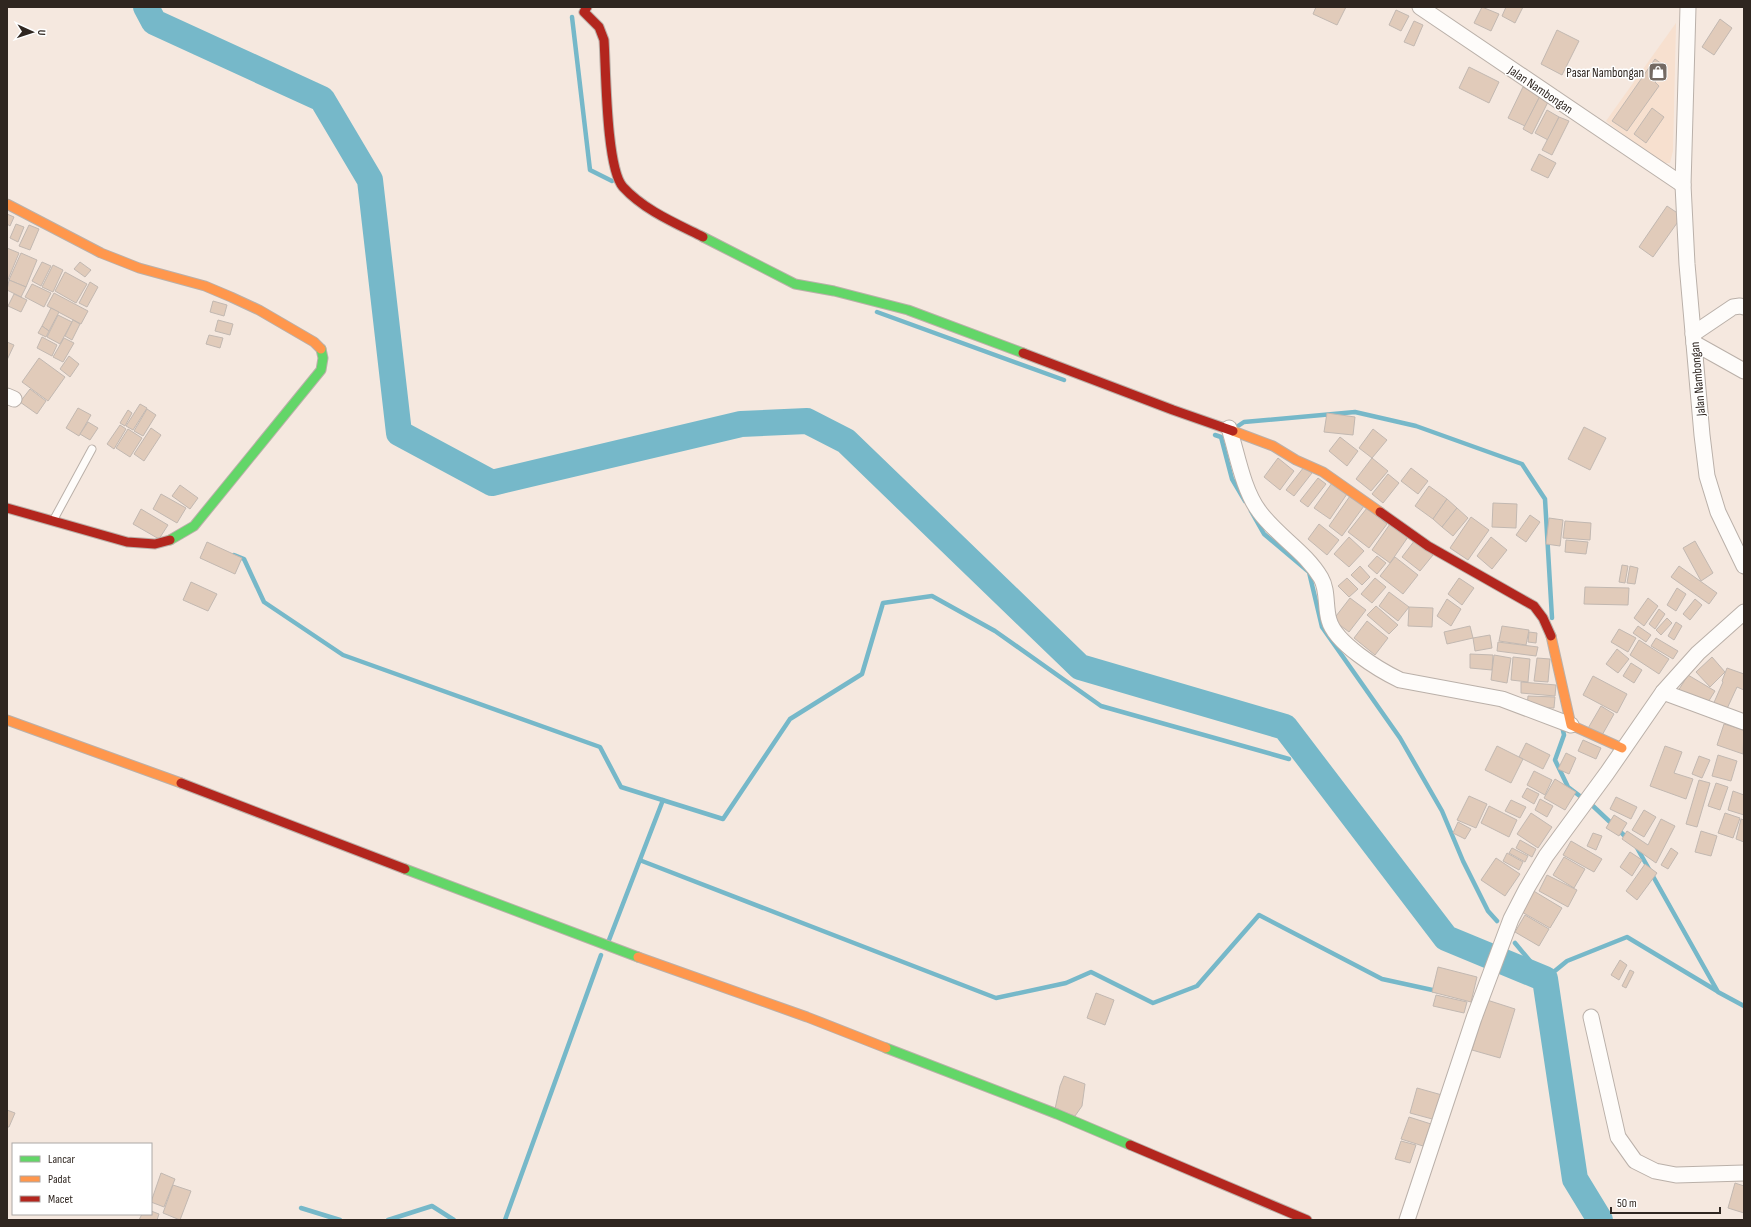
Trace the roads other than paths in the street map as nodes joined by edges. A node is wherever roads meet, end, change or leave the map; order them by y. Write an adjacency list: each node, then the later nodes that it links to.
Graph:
1 (587, 7): 9 (street)
2 (1420, 7): 4 (street, Jalan Nambongan)
3 (1688, 7): 4 (street, Jalan Nambongan)
4 (1683, 184): 7 (street, Jalan Nambongan)
5 (7, 204): 12 (street)
6 (1744, 307): 7 (street)
7 (1694, 338): 8 (street); 13 (street, Jalan Nambongan)
8 (1744, 372)
9 (1229, 428): 18 (street); 18 (street)
10 (92, 449): 12 (lane)
11 (7, 508): 12 (street)
12 (53, 521)
13 (1744, 566)
14 (1744, 612): 15 (street)
15 (1662, 692): 17 (street); 19 (street)
16 (7, 720): 22 (street)
17 (1744, 722)
18 (1571, 725): 19 (street)
19 (1622, 748): 23 (street)
20 (1591, 1017): 21 (street)
21 (1744, 1173)
22 (1307, 1220)
23 (1407, 1220)

